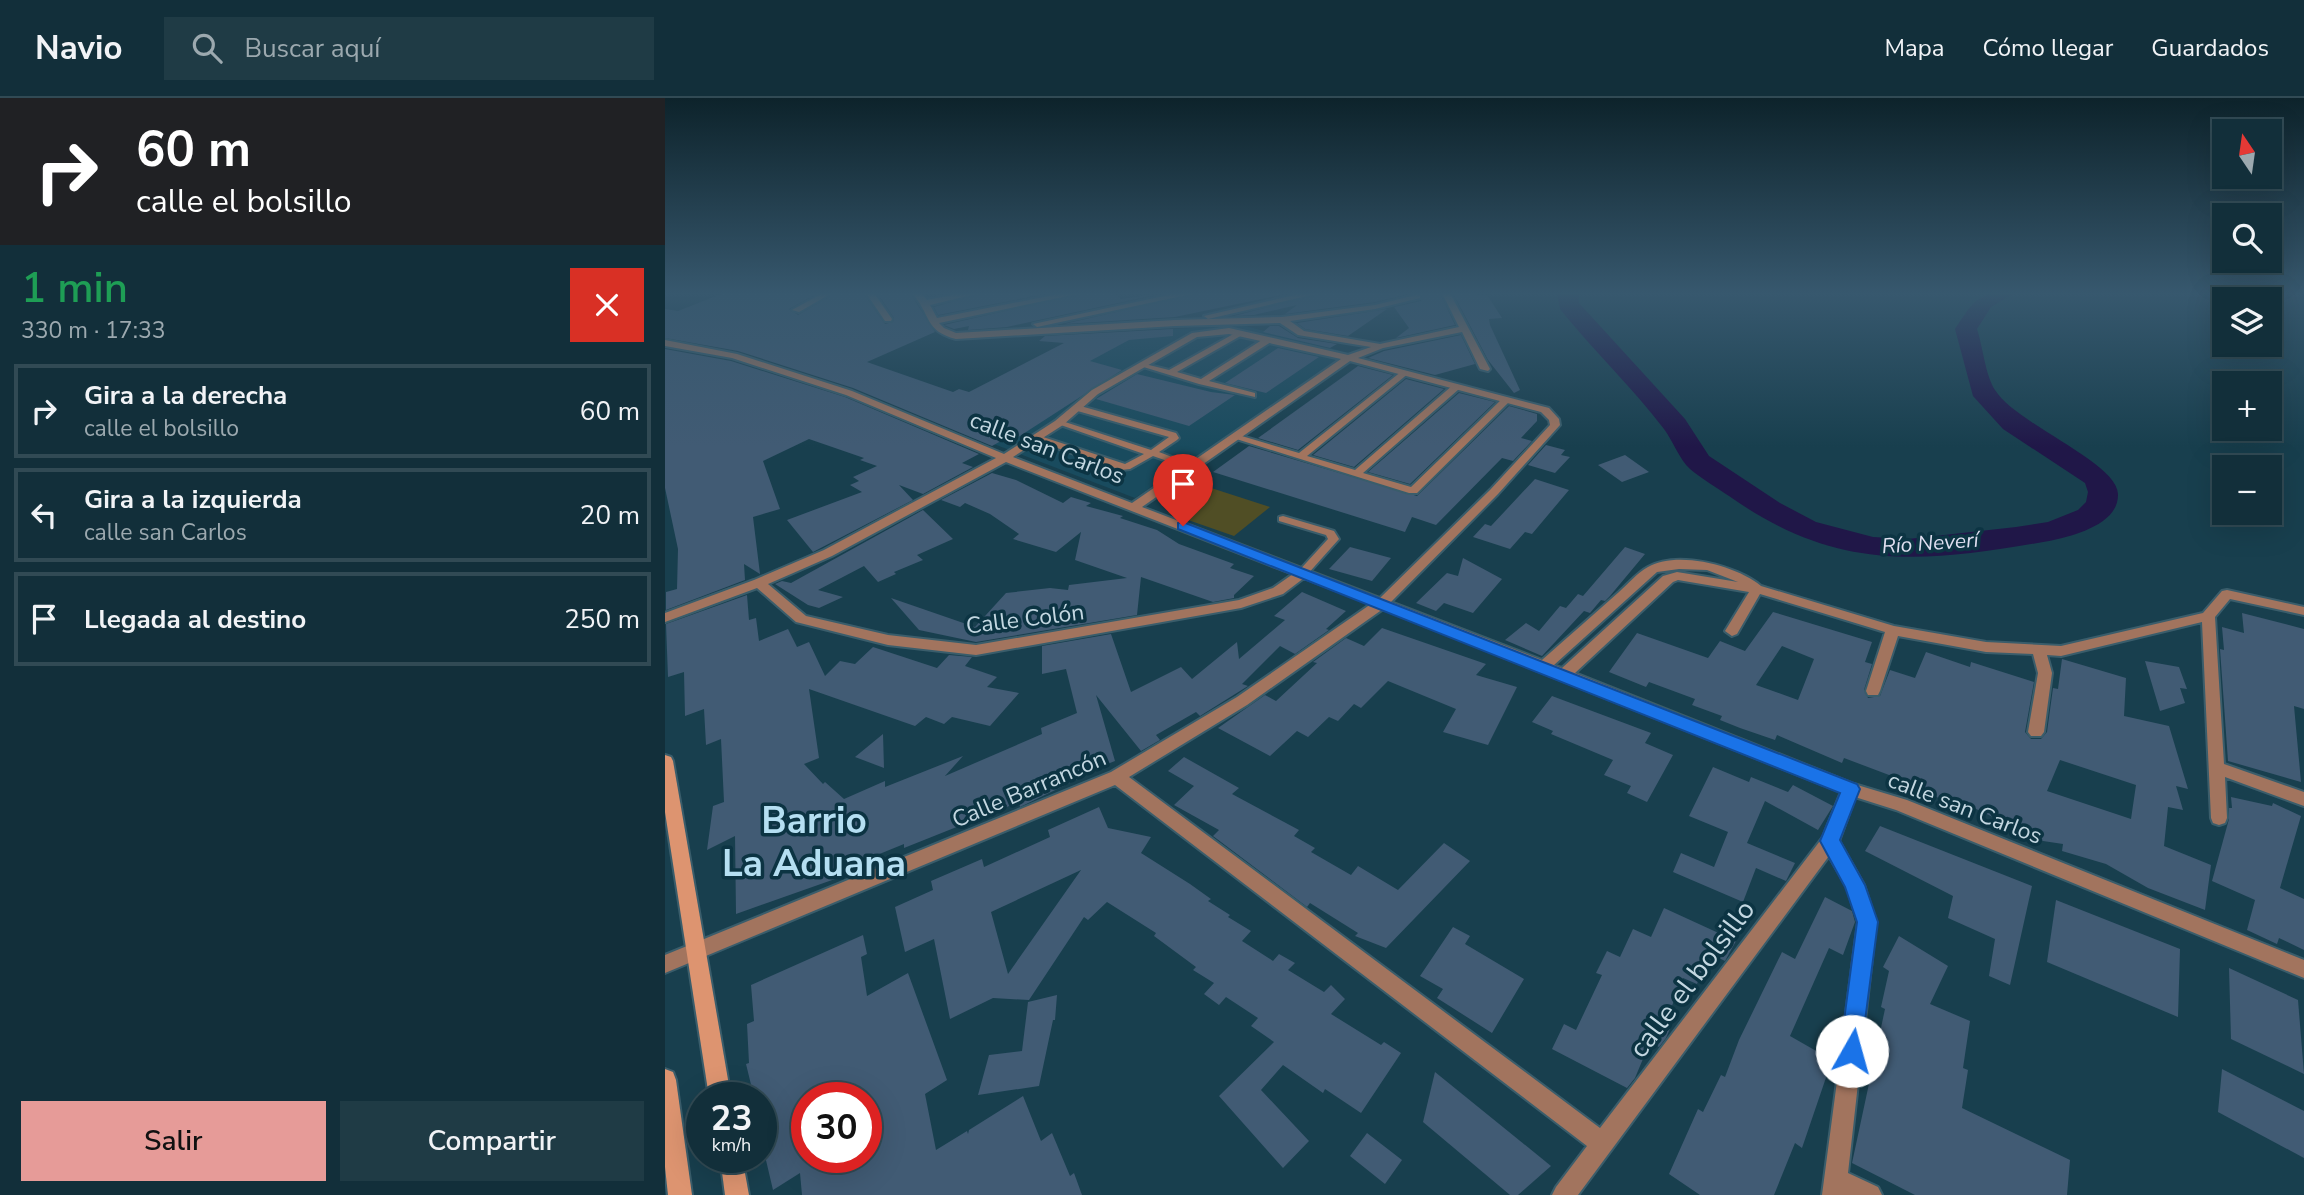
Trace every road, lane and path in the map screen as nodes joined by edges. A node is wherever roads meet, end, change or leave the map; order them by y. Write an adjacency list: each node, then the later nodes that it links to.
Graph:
1 (666, 344): 25 (street, calle san Carlos)
2 (1178, 344): 11 (street)
3 (1221, 344): 13 (lane)
4 (1261, 344): 15 (lane)
5 (1287, 344): 10 (street)
6 (1369, 344): 9 (street)
7 (1390, 344): 9 (street)
8 (1471, 344): 12 (street)
9 (1381, 346): 10 (street)
10 (1349, 358): 14 (street); 21 (street)
11 (1141, 365): 13 (lane); 19 (street)
12 (1485, 369)
13 (1169, 373): 15 (lane)
14 (1405, 373): 16 (street); 24 (lane)
15 (1202, 382): 17 (lane)
16 (1456, 387): 18 (street); 27 (lane)
17 (1252, 395)
18 (1506, 400): 27 (lane); 33 (street, Calle Barrancón)
19 (1077, 408): 20 (street); 23 (lane)
20 (1059, 423): 22 (street); 23 (lane)
21 (1235, 437): 24 (lane); 26 (street)
22 (1037, 438): 23 (lane); 25 (street)
23 (1152, 453): 26 (lane)
24 (1300, 457): 27 (lane)
25 (1005, 458): 28 (street, calle san Carlos); 31 (street)
26 (1193, 467): 28 (street)
27 (1356, 474)
28 (1134, 507): 30 (street, calle san Carlos)
29 (1283, 519): 30 (lane)
30 (1302, 574): 31 (street, Calle Colón); 33 (street, calle san Carlos)
31 (759, 583): 36 (street)
32 (1757, 589): 37 (street); 38 (street); 40 (street); 41 (street)
33 (1382, 603): 40 (street, calle san Carlos); 46 (street, Calle Barrancón)
34 (2304, 611): 35 (street)
35 (2208, 615): 39 (street); 45 (street)
36 (665, 618)
37 (1893, 630): 39 (street); 42 (street)
38 (1732, 631)
39 (2039, 651): 43 (street)
40 (1545, 666): 41 (street, calle san Carlos)
41 (1564, 674): 47 (street, calle san Carlos)
42 (1873, 691)
43 (2036, 732)
44 (665, 762): 51 (street)
45 (2217, 768): 48 (street); 49 (street)
46 (1118, 777): 51 (street, Calle Barrancón); 56 (street)
47 (1850, 789): 50 (street, calle el bolsillo); 53 (street, calle san Carlos)
48 (2304, 799)
49 (2220, 818)
50 (1830, 841): 56 (street, calle el bolsillo); 58 (street)
51 (696, 953): 52 (street, Calle Barrancón); 55 (street)
52 (665, 964)
53 (2304, 969)
54 (665, 1080): 59 (street)
55 (718, 1082)
56 (1603, 1144): 61 (street, calle el bolsillo)
57 (734, 1173): 60 (street)
58 (1835, 1187): 62 (street)
59 (680, 1195)
60 (737, 1195)
61 (1564, 1195)
62 (1870, 1195)

